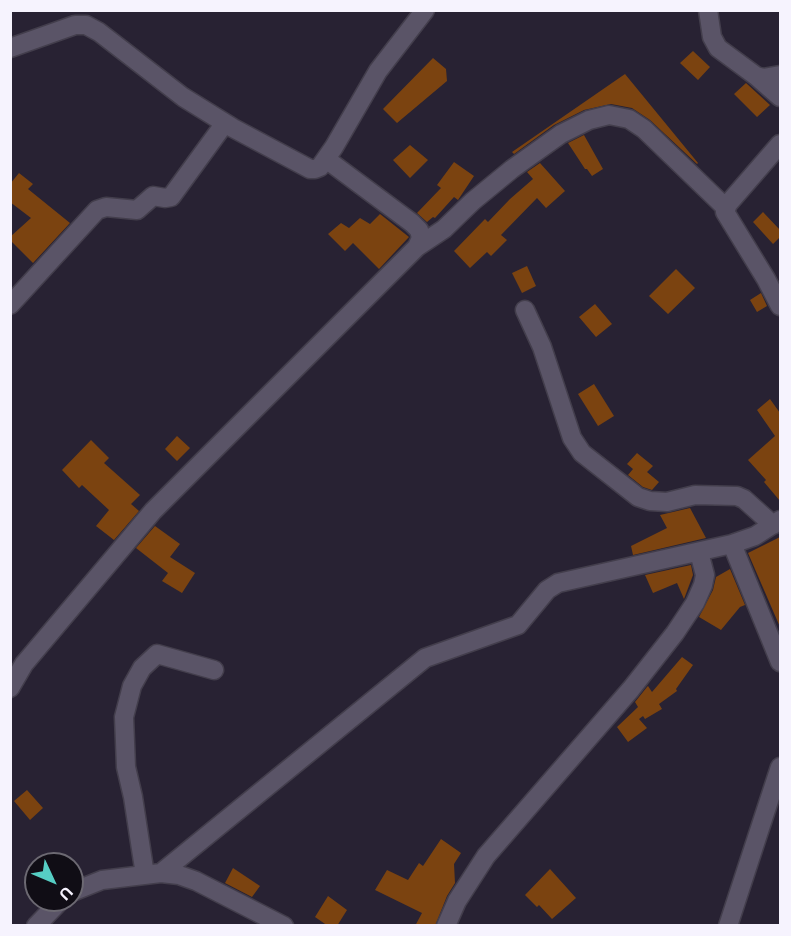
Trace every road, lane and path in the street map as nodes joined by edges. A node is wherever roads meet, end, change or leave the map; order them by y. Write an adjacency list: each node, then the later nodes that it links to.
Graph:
1 (425, 10): 9 (street)
2 (708, 10): 5 (street)
3 (10, 48): 7 (street)
4 (780, 75): 5 (street)
5 (756, 76): 6 (street)
6 (780, 97)
7 (225, 123): 9 (street); 12 (street)
8 (780, 144): 10 (street)
9 (326, 159): 11 (street)
10 (726, 208): 11 (street); 13 (street)
11 (417, 247): 20 (street)
12 (10, 305)
13 (780, 306)
14 (525, 310): 15 (street)
15 (777, 522): 16 (street)
16 (732, 544): 17 (street); 18 (street)
17 (699, 552): 22 (street); 27 (street)
18 (780, 662)
19 (214, 670): 22 (street)
20 (10, 688)
21 (780, 767): 28 (street)
22 (153, 874): 23 (street); 26 (street)
23 (84, 887)
24 (49, 912): 25 (street)
25 (36, 926)
26 (284, 926)
27 (446, 926)
28 (728, 926)

